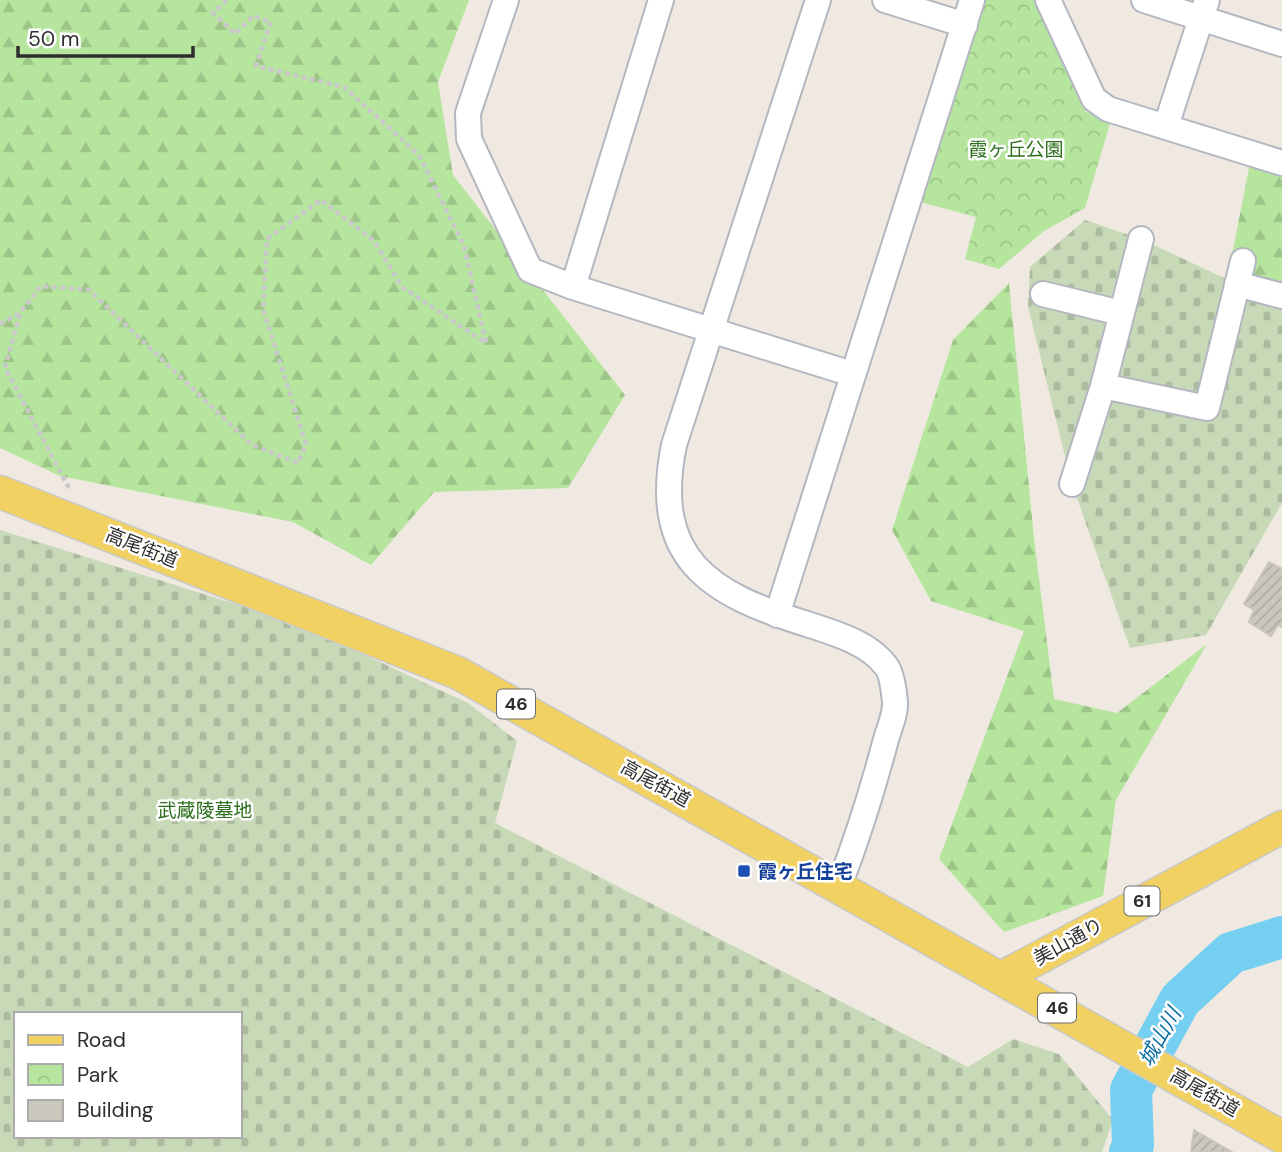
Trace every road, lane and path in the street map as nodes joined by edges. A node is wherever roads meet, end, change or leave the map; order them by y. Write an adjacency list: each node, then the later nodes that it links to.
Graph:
1 (227, 0): 18 (path)
2 (506, 0): 15 (street)
3 (662, 0): 15 (street)
4 (818, 0): 21 (street)
5 (885, 0): 10 (street)
6 (972, 0): 10 (street)
7 (1048, 0): 12 (street)
8 (1144, 0): 9 (street)
9 (1204, 9): 11 (street); 12 (street)
10 (965, 25): 22 (street)
11 (1282, 44)
12 (1166, 126): 13 (street)
13 (1282, 163)
14 (1140, 239): 19 (street)
15 (573, 287): 21 (street)
16 (1044, 295): 19 (street)
17 (1282, 296): 23 (street)
18 (20, 313): 20 (path); 25 (path)
19 (1121, 313): 23 (street)
20 (0, 324)
21 (711, 330): 22 (street); 27 (street)
22 (852, 374): 27 (street)
23 (1103, 386): 24 (street)
24 (1072, 484)
25 (70, 491)
26 (0, 492): 29 (main road, 高尾街道 / 46)
27 (777, 615): 29 (street)
28 (1282, 827): 30 (main road, 美山通り / 61)
29 (839, 886): 30 (main road, 高尾街道 / 46)
30 (1003, 977): 31 (main road, 高尾街道 / 46)
31 (1282, 1137)

